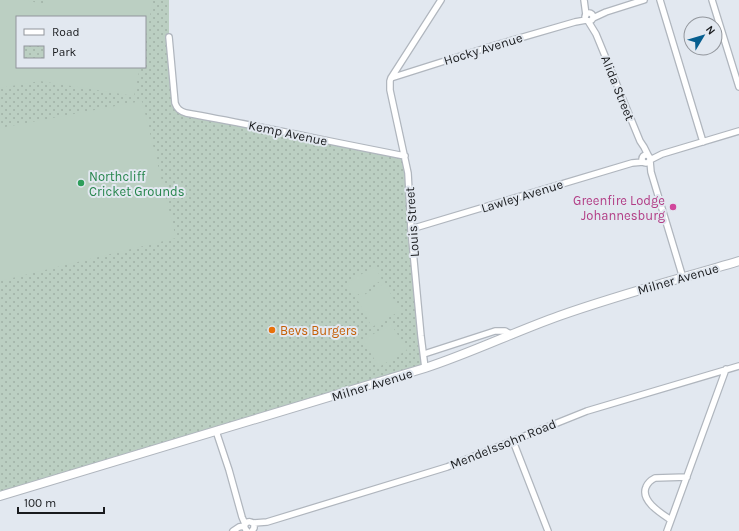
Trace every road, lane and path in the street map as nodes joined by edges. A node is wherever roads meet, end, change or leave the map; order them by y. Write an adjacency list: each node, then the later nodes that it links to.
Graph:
1 (441, 0): 8 (street)
2 (644, 0): 6 (street, Hocky Avenue)
3 (660, 0): 11 (street)
4 (712, 0): 9 (street)
5 (584, 1): 6 (street, Alida Street)
6 (589, 17): 8 (street, Hocky Avenue); 13 (street, Alida Street)
7 (170, 37): 12 (street, Kemp Avenue)
8 (391, 78): 12 (street, Louis Street)
9 (739, 87)
10 (739, 131): 11 (street, Lawley Avenue)
11 (703, 142): 13 (street, Lawley Avenue)
12 (405, 156): 14 (street, Louis Street)
13 (646, 159): 14 (street, Lawley Avenue); 16 (street, Alida Street)
14 (411, 229): 18 (street, Louis Street)
15 (739, 261): 16 (main road, Milner Avenue)
16 (683, 278): 17 (main road, Milner Avenue)
17 (512, 335): 18 (street); 20 (main road, Milner Avenue)
18 (424, 354): 20 (street, Louis Street)
19 (739, 366): 21 (street, Mendelssohn Road)
20 (426, 368): 22 (main road, Milner Avenue)
21 (726, 370): 23 (street, Mendelssohn Road); 24 (street)
22 (216, 431): 25 (main road, Milner Avenue); 27 (street)
23 (512, 441): 27 (street, Mendelssohn Road); 30 (street)
24 (687, 477): 26 (street); 26 (street)
25 (0, 496)
26 (671, 520): 31 (street)
27 (250, 528): 28 (street, Mendelssohn Road); 29 (street, Mendelssohn Road)
28 (233, 531)
29 (239, 531)
30 (548, 531)
31 (667, 531)

